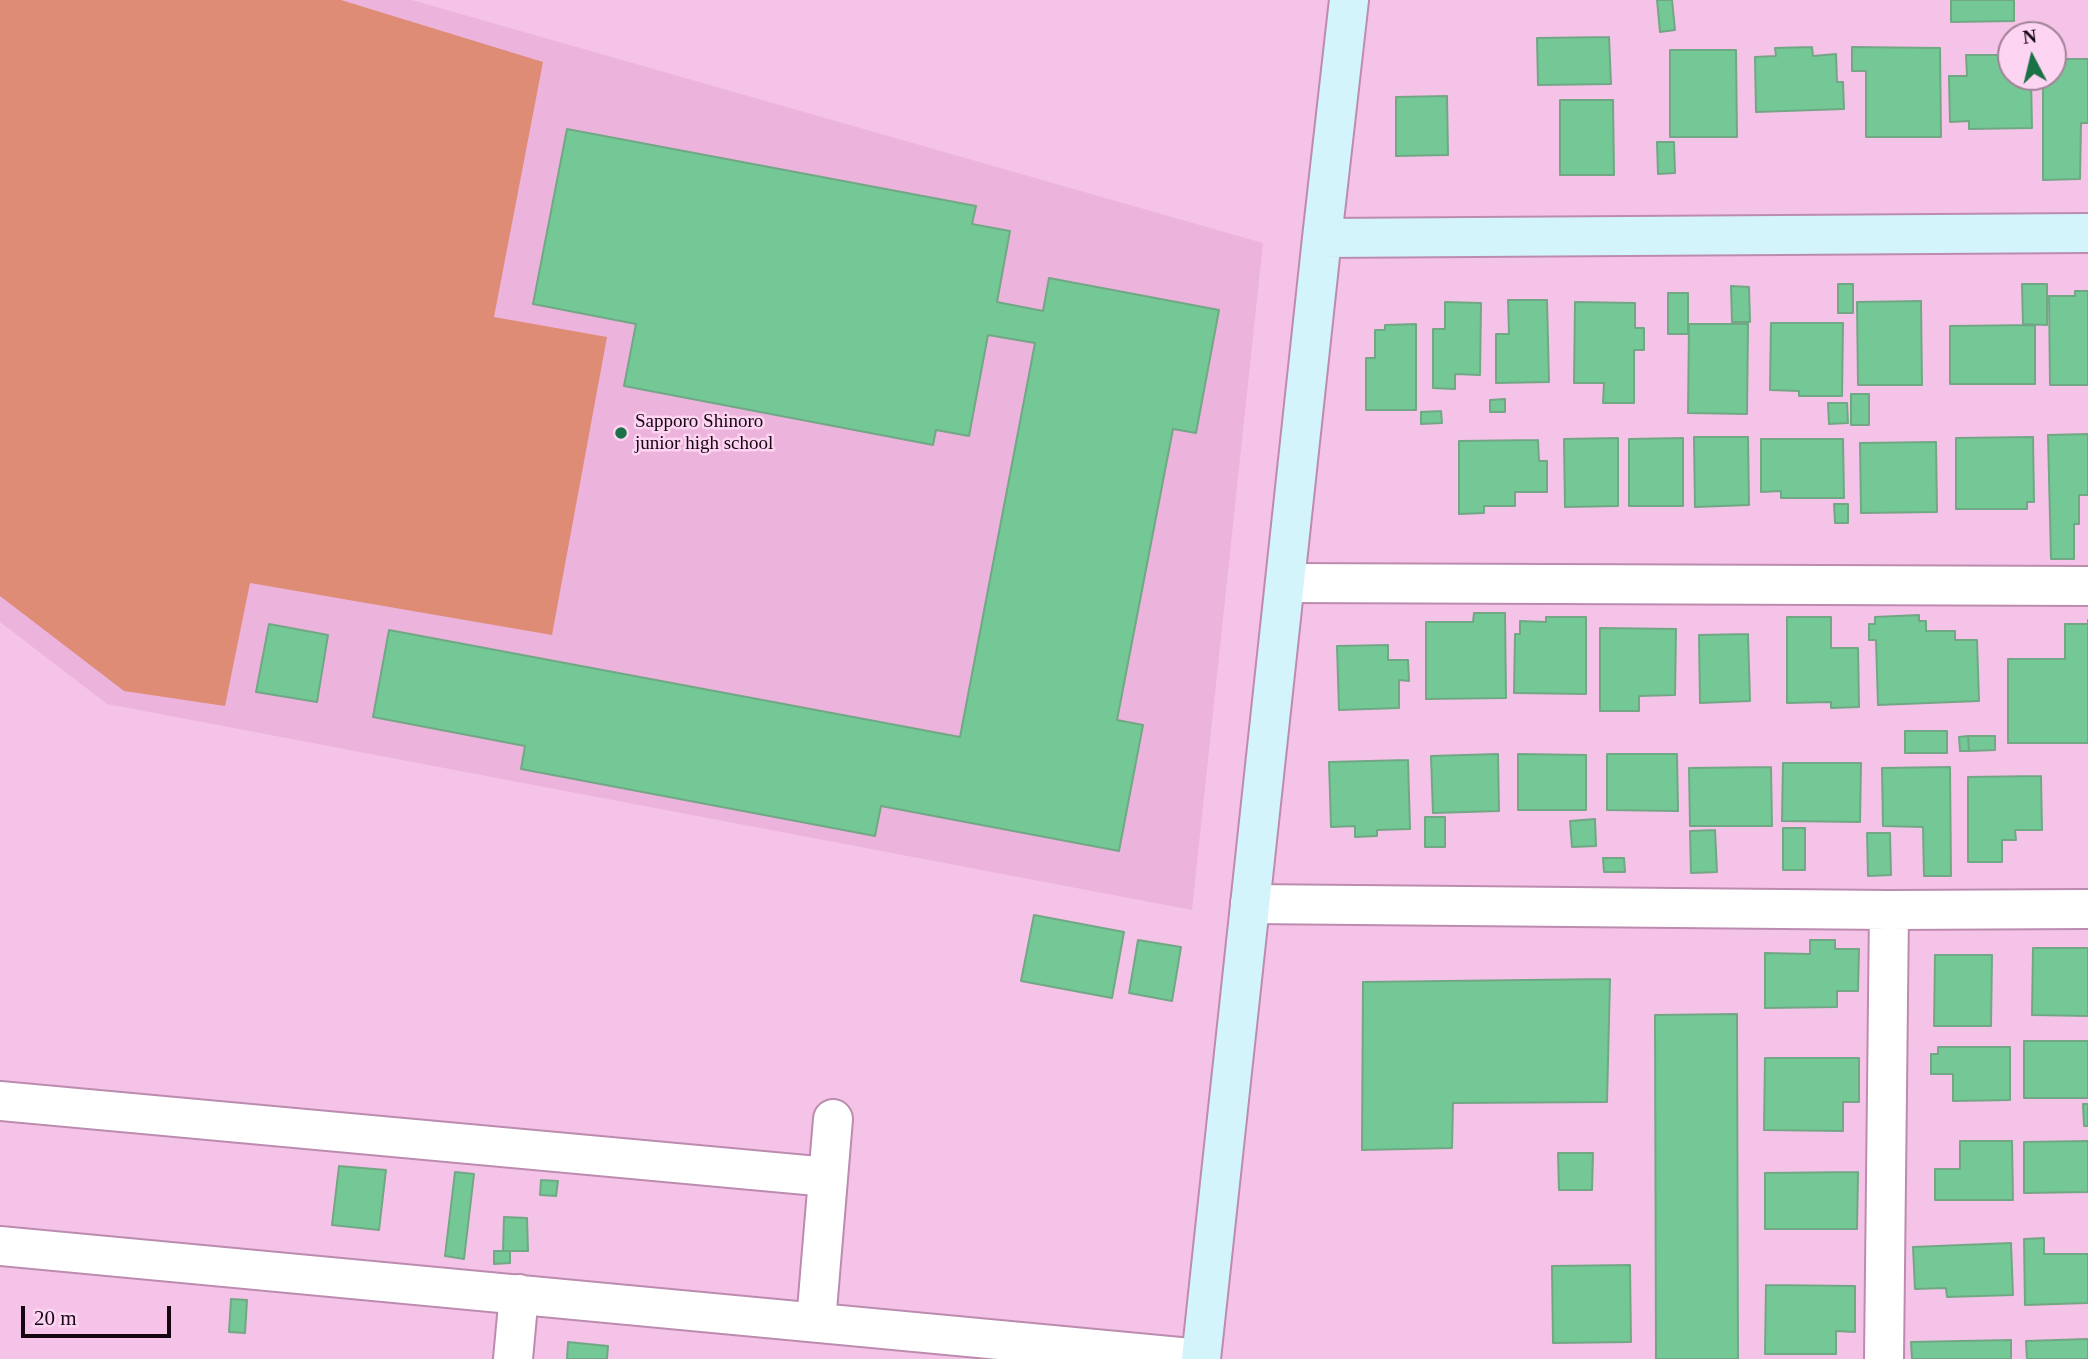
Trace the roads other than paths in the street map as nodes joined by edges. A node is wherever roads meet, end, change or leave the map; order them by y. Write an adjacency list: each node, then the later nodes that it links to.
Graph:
1 (1349, 0): 3 (street)
2 (2088, 233): 3 (street)
3 (1322, 238): 4 (street)
4 (1285, 583): 5 (street); 6 (street)
5 (2088, 586)
6 (1250, 904): 8 (street); 16 (street)
7 (2088, 909): 8 (street)
8 (1889, 910): 17 (street)
9 (0, 1101): 11 (street)
10 (833, 1119): 11 (street)
11 (828, 1177): 14 (street)
12 (0, 1246): 13 (street)
13 (519, 1294): 14 (street); 15 (street)
14 (816, 1322): 16 (street)
15 (513, 1359)
16 (1201, 1359)
17 (1884, 1359)

